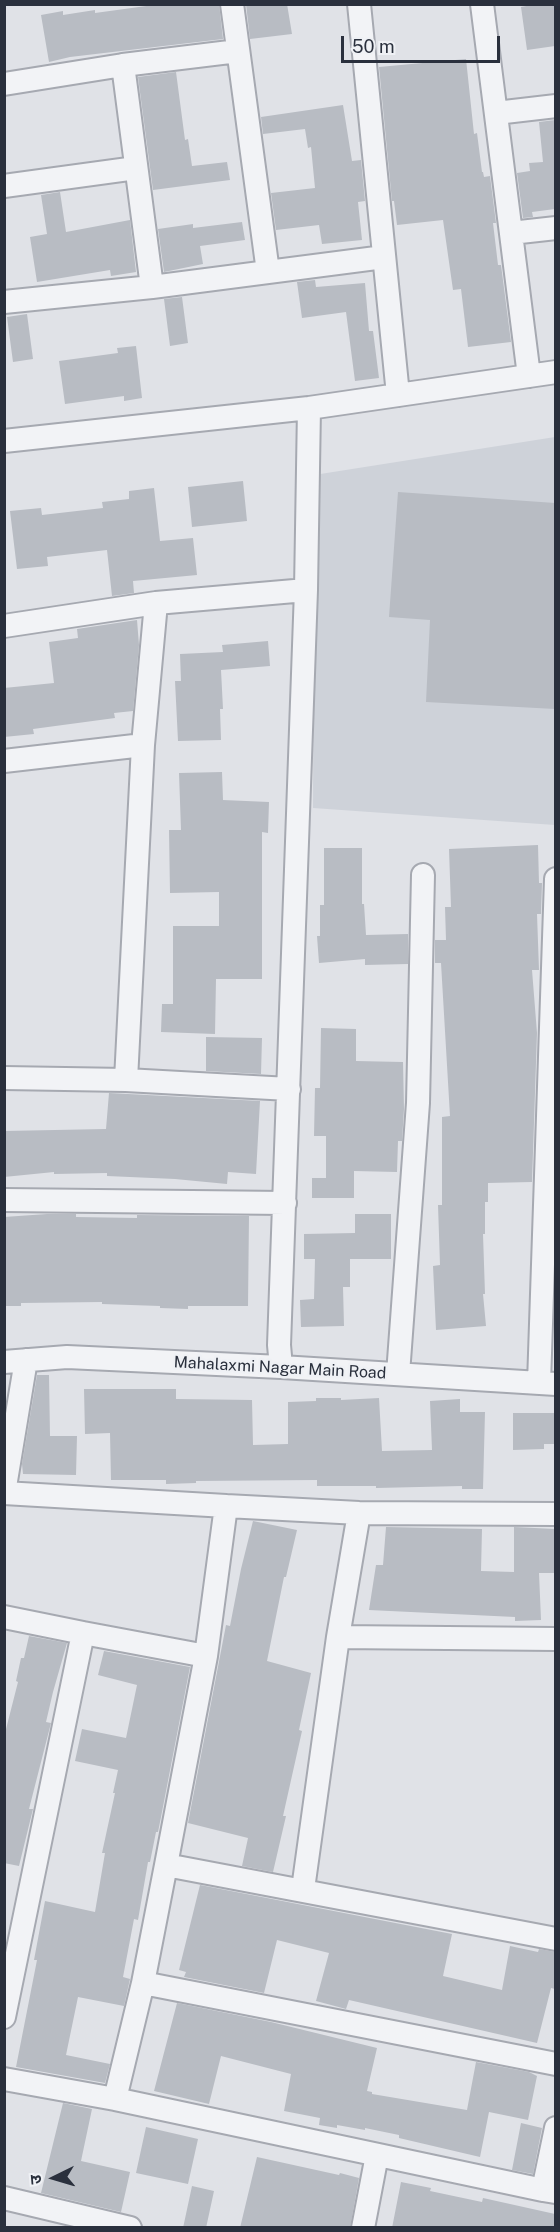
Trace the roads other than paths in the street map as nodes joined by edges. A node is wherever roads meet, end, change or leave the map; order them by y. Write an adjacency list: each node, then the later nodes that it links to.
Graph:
1 (232, 4): 4 (street)
2 (359, 4): 13 (street)
3 (482, 4): 8 (street)
4 (238, 51): 5 (street); 14 (street)
5 (123, 65): 6 (street); 9 (street)
6 (4, 84)
7 (555, 106): 8 (street)
8 (496, 113): 12 (street)
9 (136, 168): 10 (street); 15 (street)
10 (4, 186)
11 (555, 228): 12 (street)
12 (511, 233): 18 (street)
13 (384, 257): 14 (street); 19 (street)
14 (268, 272): 15 (street)
15 (152, 287): 16 (street)
16 (4, 302)
17 (555, 372): 18 (street)
18 (529, 376): 19 (street)
19 (398, 395): 20 (street)
20 (309, 408): 21 (street); 22 (street)
21 (4, 441)
22 (306, 590): 23 (street); 31 (street)
23 (156, 603): 24 (street); 25 (street)
24 (4, 626)
25 (143, 745): 26 (street); 30 (street)
26 (4, 761)
27 (423, 875): 36 (street)
28 (555, 879): 37 (street)
29 (4, 1078): 30 (street)
30 (126, 1080): 31 (street)
31 (289, 1089): 33 (street)
32 (4, 1200): 33 (street)
33 (285, 1203): 35 (street)
34 (15, 1361): 35 (street, Mahalaxmi Nagar Main Road); 38 (street)
35 (281, 1367): 36 (street, Mahalaxmi Nagar Main Road)
36 (398, 1374): 37 (street, Mahalaxmi Nagar Main Road)
37 (547, 1384)
38 (4, 1493): 39 (street)
39 (225, 1506): 40 (street); 46 (street)
40 (359, 1513): 41 (street); 44 (street)
41 (555, 1514)
42 (4, 1617): 43 (street)
43 (83, 1633): 46 (street); 51 (street)
44 (338, 1637): 45 (street); 48 (street)
45 (555, 1639)
46 (206, 1656): 47 (street)
47 (166, 1865): 48 (street); 50 (street)
48 (303, 1889): 49 (street)
49 (555, 1939)
50 (143, 1983): 52 (street); 54 (street)
51 (4, 2017)
52 (555, 2064)
53 (4, 2079): 54 (street)
54 (115, 2099): 56 (street)
55 (555, 2128): 57 (street)
56 (377, 2156): 57 (street); 60 (street)
57 (549, 2191)
58 (4, 2198): 59 (street)
59 (130, 2228)
60 (363, 2228)

